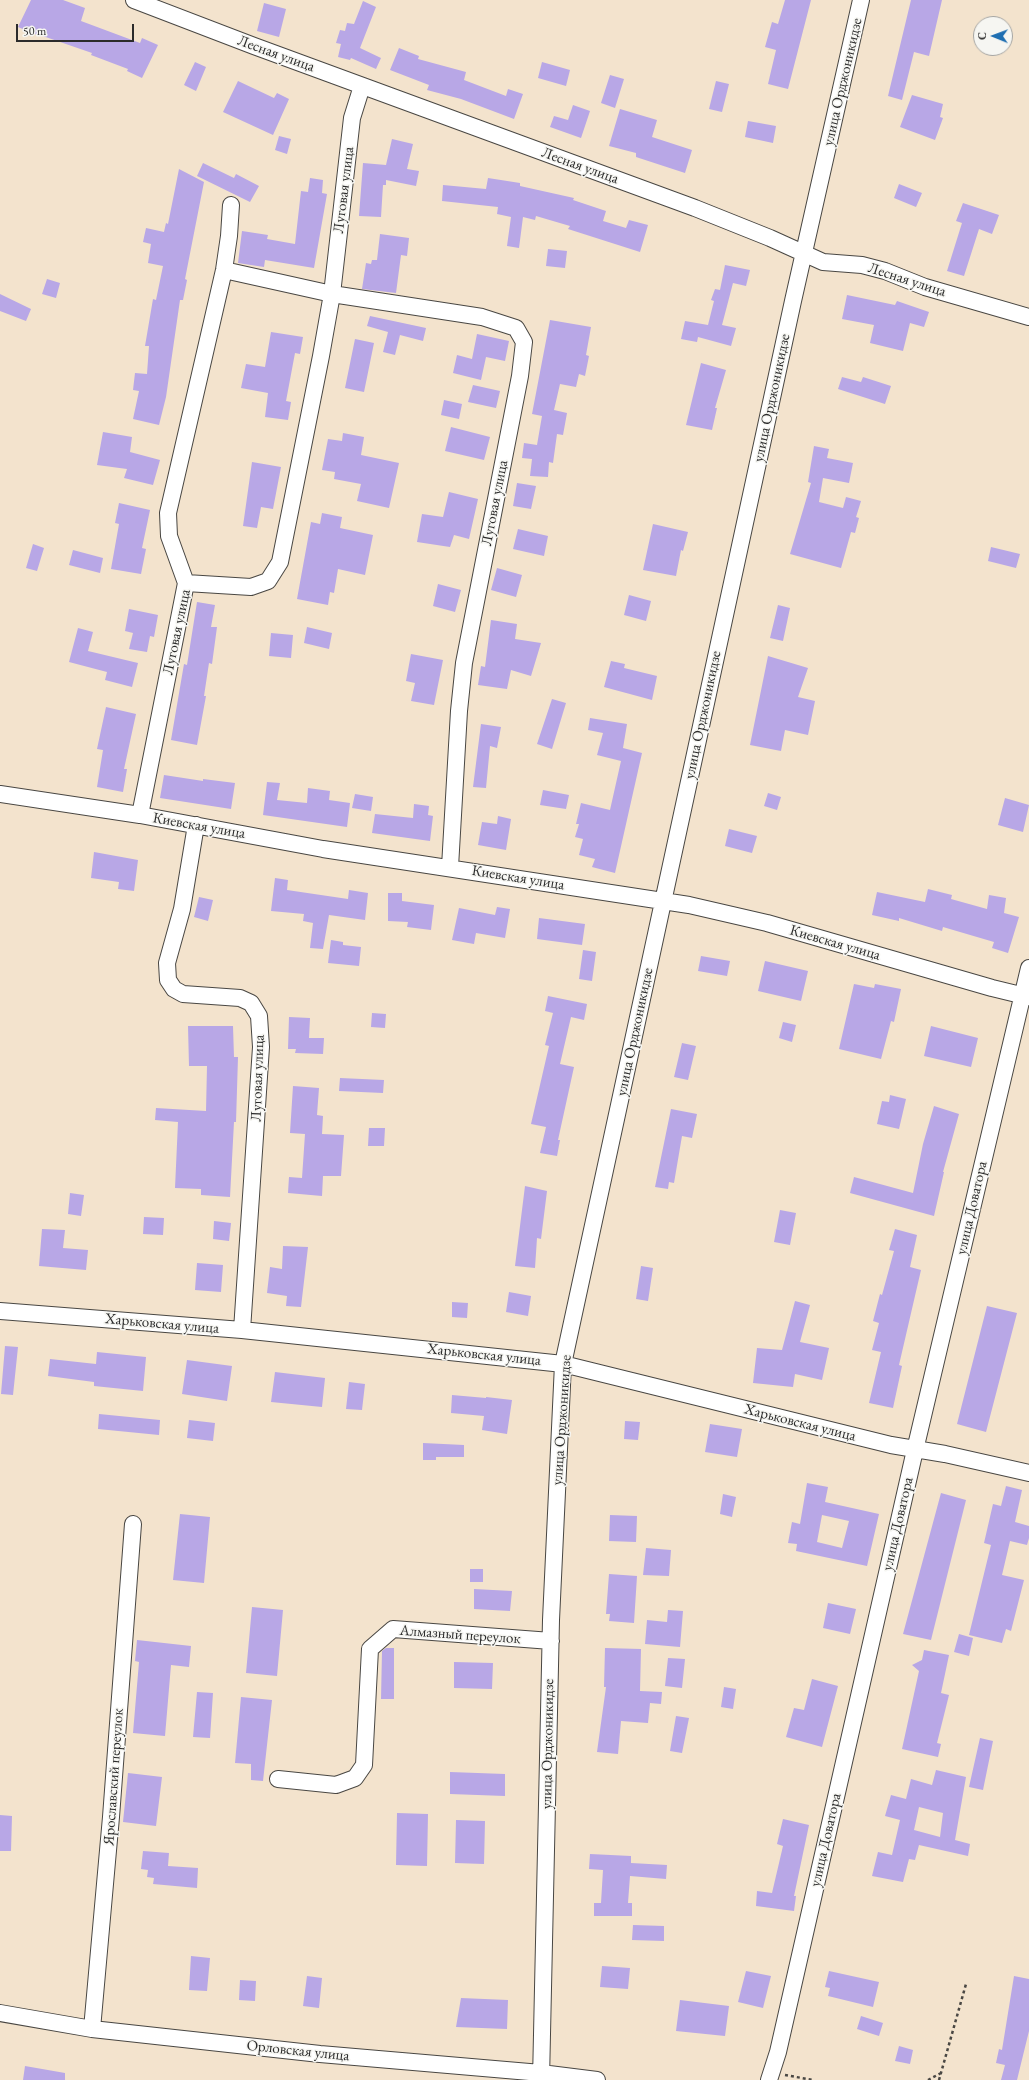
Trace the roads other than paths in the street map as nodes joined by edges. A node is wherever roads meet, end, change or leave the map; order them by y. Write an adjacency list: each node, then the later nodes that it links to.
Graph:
1 (134, 0): 3 (street, Лесная улица)
2 (861, 0): 5 (street, улица Орджоникидзе)
3 (362, 86): 5 (street, Лесная улица); 7 (street, Луговая улица)
4 (231, 206): 6 (street)
5 (804, 252): 8 (street, Лесная улица); 14 (street, улица Орджоникидзе)
6 (224, 270): 7 (street, Луговая улица); 9 (street)
7 (332, 294): 9 (street, Луговая улица); 13 (street, Луговая улица)
8 (1029, 317)
9 (186, 583): 11 (street, Луговая улица)
10 (0, 794): 11 (street, Киевская улица)
11 (140, 815): 12 (street, Киевская улица)
12 (196, 825): 13 (street, Киевская улица); 18 (street, Луговая улица)
13 (450, 867): 14 (street, Киевская улица)
14 (664, 901): 16 (street, Киевская улица); 19 (street, улица Орджоникидзе)
15 (1029, 968): 16 (street, улица Доватора)
16 (1026, 996): 20 (street, улица Доватора)
17 (0, 1311): 18 (street, Харьковская улица)
18 (242, 1330): 19 (street, Харьковская улица)
19 (563, 1364): 20 (street, Харьковская улица); 23 (street, улица Орджоникидзе)
20 (915, 1450): 21 (street, Харьковская улица); 28 (street, улица Доватора)
21 (1029, 1474)
22 (133, 1524): 26 (street, Ярославский переулок)
23 (551, 1642): 24 (street, Алмазный переулок); 27 (street, улица Орджоникидзе)
24 (278, 1779)
25 (0, 2013): 26 (street, Орловская улица)
26 (92, 2029): 27 (street, Орловская улица)
27 (541, 2076): 29 (street, Орловская улица)
28 (770, 2076)
29 (597, 2080)

